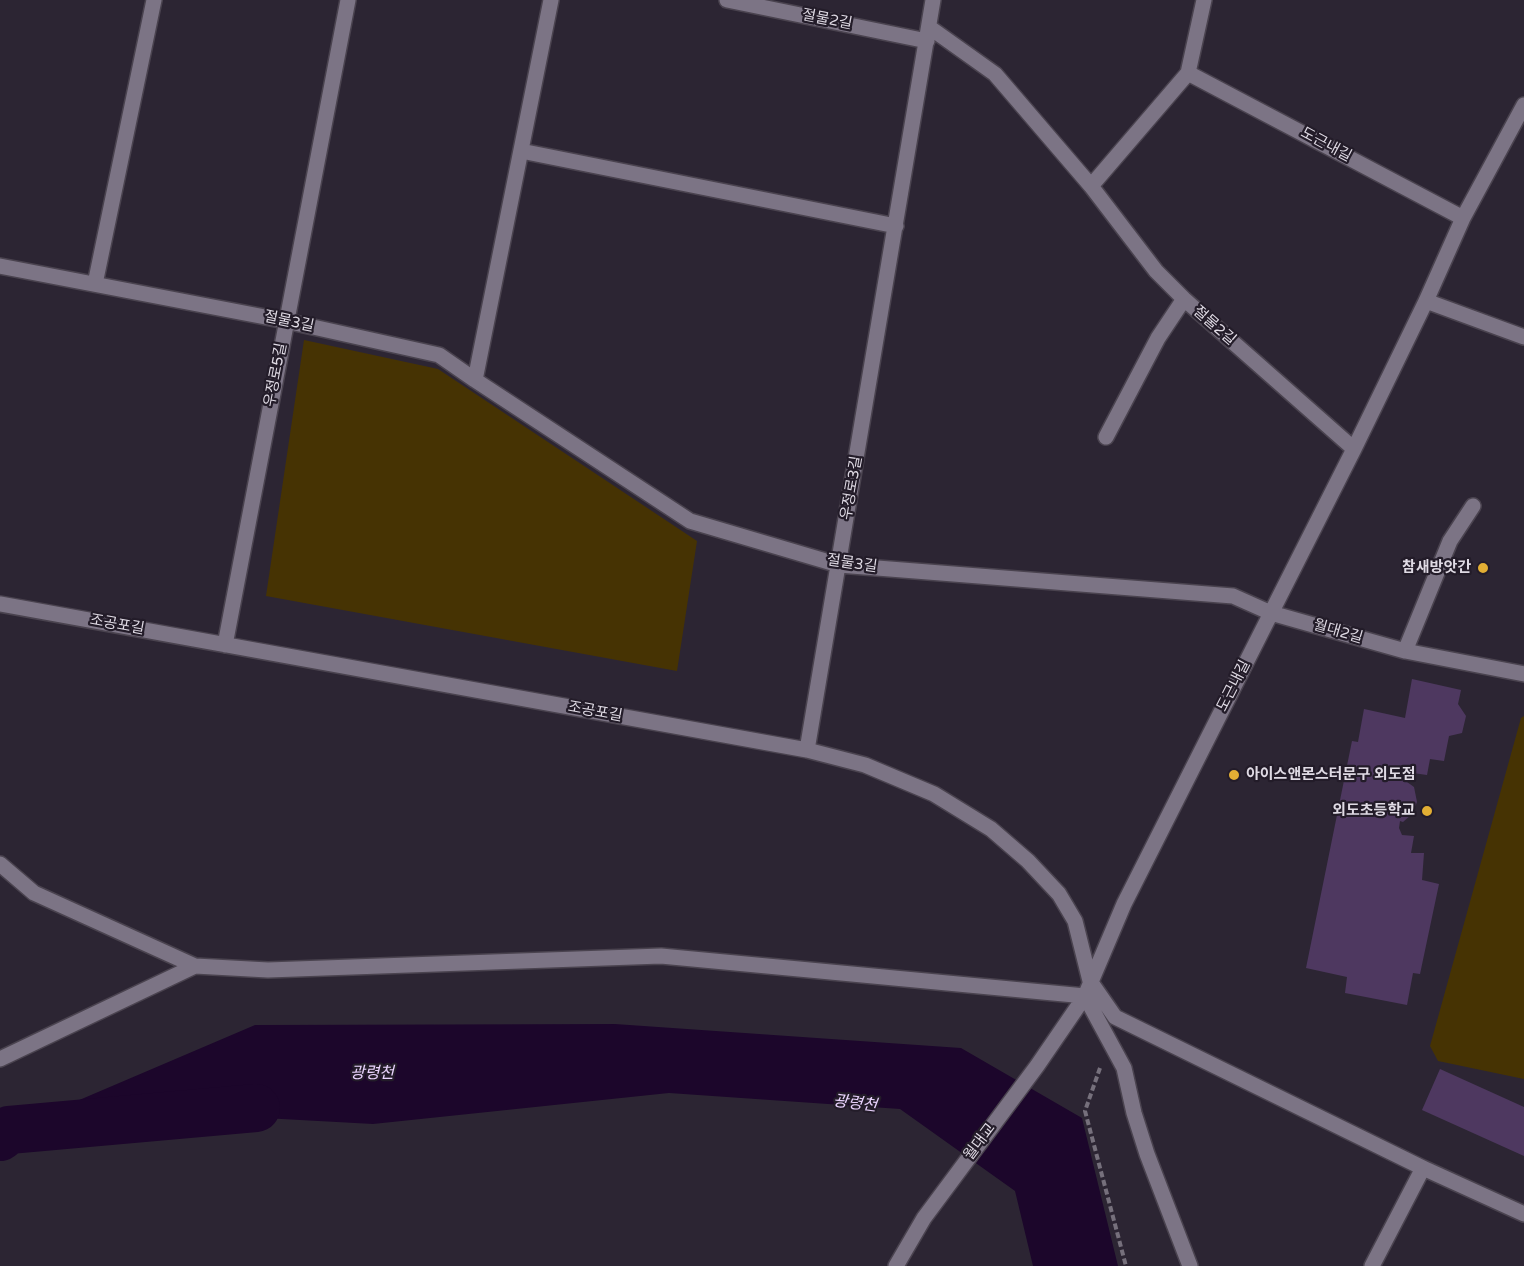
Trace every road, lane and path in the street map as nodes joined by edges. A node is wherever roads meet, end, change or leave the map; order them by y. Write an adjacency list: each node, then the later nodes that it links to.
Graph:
1 (154, 0): 15 (street)
2 (348, 0): 18 (street, 우정로5길)
3 (551, 0): 10 (street)
4 (727, 0): 7 (street, 절물2길)
5 (933, 0): 7 (street, 우정로3길)
6 (1204, 0): 8 (street)
7 (928, 34): 11 (street, 절물2길); 13 (street, 우정로3길)
8 (1188, 73): 11 (street); 12 (street, 도근내길)
9 (1524, 105): 12 (street, 도근내길)
10 (520, 152): 13 (street); 20 (street)
11 (1091, 186): 16 (street, 절물2길)
12 (1463, 218): 17 (street, 도근내길)
13 (896, 226): 24 (street, 우정로3길)
14 (0, 266): 15 (street, 절물3길)
15 (95, 284): 18 (street, 절물3길)
16 (1184, 299): 21 (street); 22 (street, 절물2길)
17 (1426, 301): 19 (street); 22 (street, 도근내길)
18 (286, 321): 20 (street, 절물3길); 27 (street, 우정로5길)
19 (1524, 336)
20 (475, 380): 24 (street, 절물3길)
21 (1106, 437)
22 (1354, 449): 26 (street, 도근내길)
23 (1473, 507): 28 (street)
24 (839, 565): 26 (street, 절물3길); 30 (street, 우정로3길)
25 (0, 604): 27 (street, 조공포길)
26 (1271, 613): 28 (street, 월대2길); 33 (street, 도근내길)
27 (225, 645): 30 (street, 조공포길)
28 (1405, 651): 29 (street, 월대2길)
29 (1524, 674)
30 (807, 750): 33 (street, 조공포길)
31 (0, 864): 32 (street)
32 (195, 966): 33 (street); 35 (street)
33 (1087, 988): 34 (street); 36 (street, 도근내길); 37 (street)
34 (1110, 1039): 40 (path); 41 (street)
35 (0, 1059)
36 (1037, 1066): 39 (street, 월대교)
37 (1424, 1168): 38 (street); 42 (street)
38 (1524, 1214)
39 (896, 1266)
40 (1126, 1266)
41 (1190, 1266)
42 (1372, 1266)

